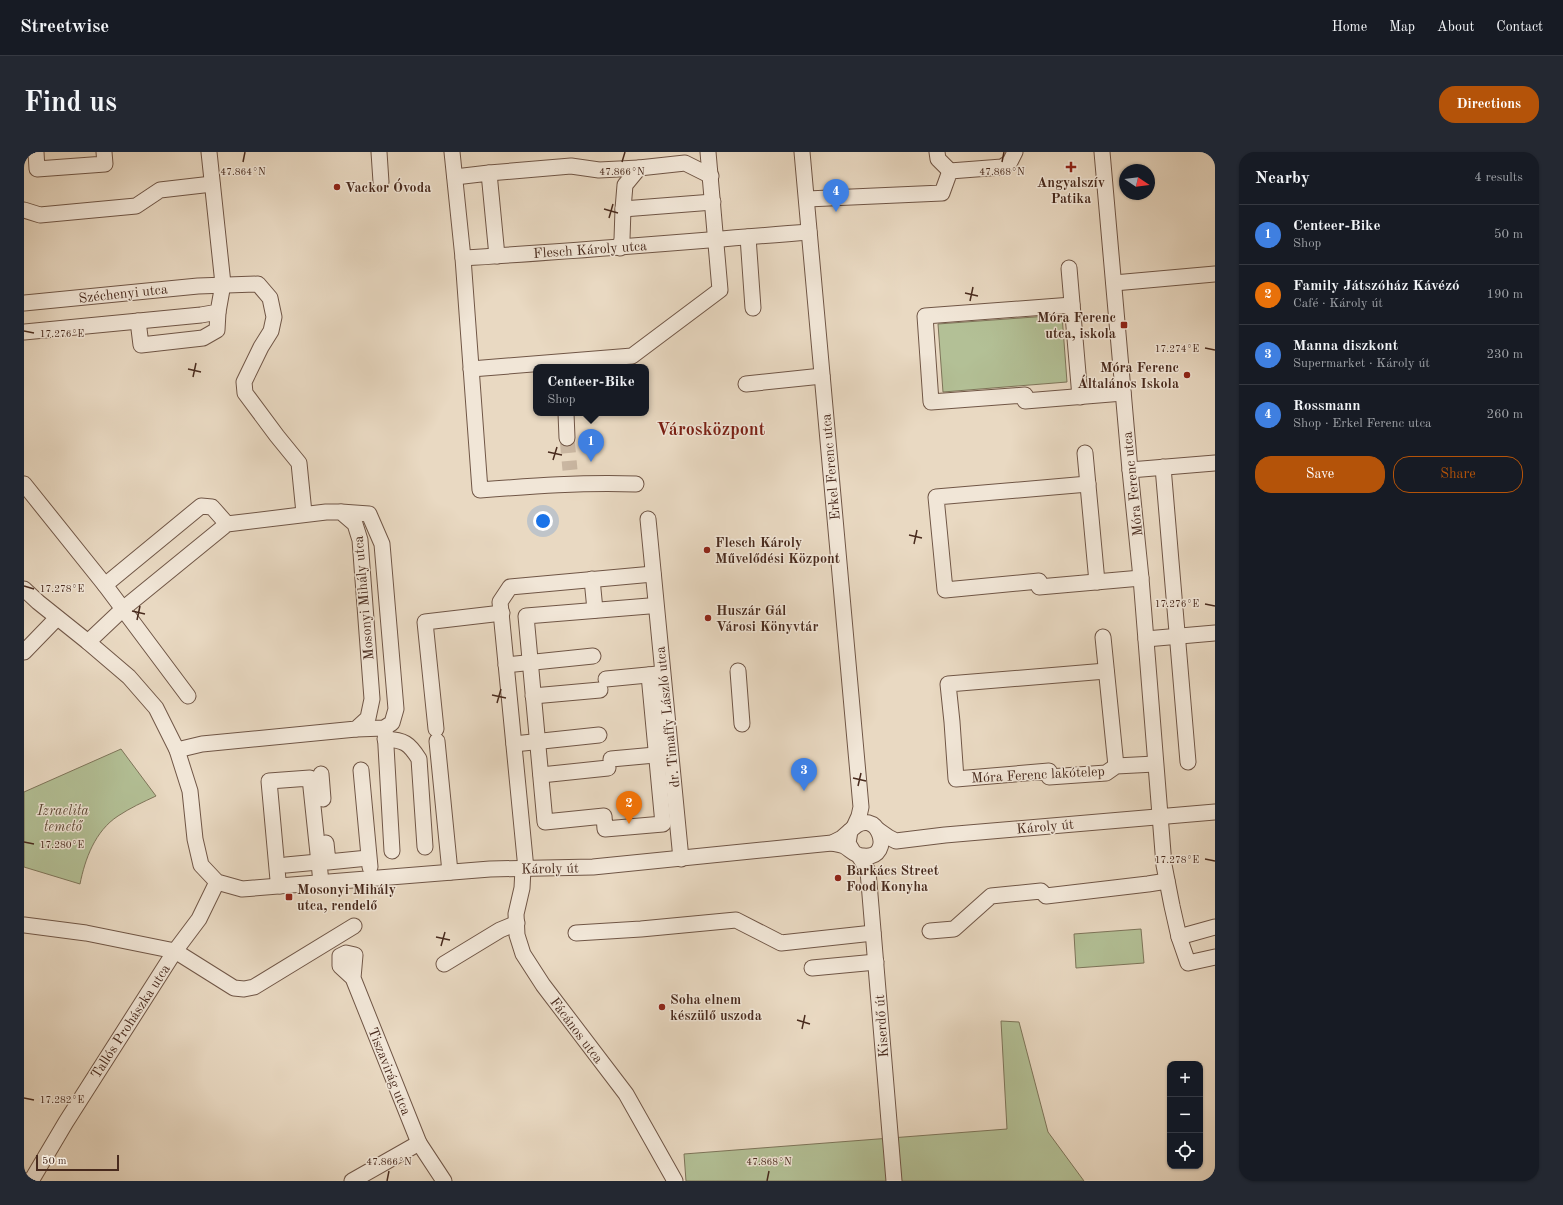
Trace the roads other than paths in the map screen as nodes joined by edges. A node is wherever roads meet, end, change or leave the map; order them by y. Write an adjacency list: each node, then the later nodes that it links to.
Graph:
1 (36, 152): 2 (street)
2 (104, 152)
3 (209, 152): 17 (street)
4 (379, 152): 16 (street)
5 (452, 152): 15 (street)
6 (708, 152): 14 (street)
7 (802, 152): 18 (street, Erkel Ferenc utca)
8 (937, 152): 12 (street)
9 (1016, 152): 12 (street)
10 (1102, 152): 30 (street, Móra Ferenc utca)
11 (639, 168): 13 (street); 14 (street); 20 (street)
12 (950, 171): 18 (street)
13 (489, 173): 15 (street); 26 (street)
14 (711, 176): 19 (street)
15 (455, 177): 27 (street)
16 (381, 182)
17 (212, 184): 21 (street); 31 (street)
18 (806, 199): 22 (street, Erkel Ferenc utca)
19 (713, 202): 20 (street); 24 (street)
20 (623, 209): 25 (street)
21 (24, 210)
22 (809, 232): 23 (street, Flesch Károly utca); 41 (street, Erkel Ferenc utca)
23 (748, 237): 24 (street, Flesch Károly utca); 34 (street)
24 (716, 238): 25 (street, Flesch Károly utca); 38 (street)
25 (620, 248): 26 (street, Flesch Károly utca)
26 (496, 256): 27 (street, Flesch Károly utca)
27 (463, 258): 40 (street)
28 (1069, 268): 33 (street)
29 (1215, 274): 30 (street)
30 (1114, 283): 43 (street, Móra Ferenc utca)
31 (223, 284): 32 (street, Széchenyi utca); 35 (street); 55 (street, Széchenyi utca)
32 (24, 303)
33 (1072, 305): 44 (street); 44 (street)
34 (753, 308)
35 (218, 312): 36 (street); 36 (street)
36 (138, 321): 37 (street)
37 (24, 332)
38 (563, 364)
39 (533, 366): 40 (street)
40 (471, 369): 52 (street)
41 (822, 376): 42 (street); 97 (street, Erkel Ferenc utca)
42 (746, 384)
43 (1123, 393): 44 (street); 50 (street, Móra Ferenc utca)
44 (1080, 397)
45 (566, 416): 46 (street)
46 (567, 438)
47 (1085, 453): 53 (street)
48 (1215, 463): 49 (street)
49 (1163, 467): 50 (street); 70 (street)
50 (1130, 470): 59 (street, Móra Ferenc utca)
51 (24, 484): 62 (street)
52 (636, 484)
53 (1088, 484): 61 (street); 61 (street)
54 (340, 512): 55 (street); 84 (street, Mosonyi Mihály utca); 85 (street)
55 (304, 514): 57 (street)
56 (648, 519): 58 (street, dr. Timaffy László utca)
57 (227, 524): 62 (street); 65 (street)
58 (653, 574): 60 (street); 80 (street, dr. Timaffy László utca)
59 (1141, 578): 61 (street); 72 (street, Móra Ferenc utca)
60 (592, 580): 66 (street); 67 (street)
61 (1098, 582)
62 (105, 585): 65 (street)
63 (24, 589): 68 (street)
64 (649, 606): 66 (street)
65 (124, 608): 73 (street); 81 (street)
66 (596, 610): 76 (street)
67 (502, 613): 77 (street); 116 (street)
68 (57, 618): 73 (street); 74 (street)
69 (1215, 633): 70 (street)
70 (1177, 636): 72 (street); 91 (street)
71 (1103, 637): 79 (street)
72 (1146, 639): 92 (street, Móra Ferenc utca)
73 (88, 642): 89 (street)
74 (24, 652)
75 (593, 656): 76 (street)
76 (530, 662): 77 (street); 82 (street)
77 (506, 665): 88 (street)
78 (738, 671): 83 (street)
79 (1106, 671): 93 (street); 93 (street, Móra Ferenc lakótelep)
80 (656, 674): 82 (street); 90 (street, dr. Timaffy László utca)
81 (188, 696)
82 (533, 696): 87 (street)
83 (742, 724)
84 (356, 730): 85 (street); 89 (street)
85 (385, 734): 106 (street); 107 (street)
86 (599, 735): 87 (street)
87 (537, 741): 88 (street); 96 (street)
88 (514, 744): 101 (street)
89 (177, 750): 119 (street)
90 (664, 754): 96 (street); 100 (street); 111 (street, dr. Timaffy László utca)
91 (1188, 762)
92 (1155, 764): 93 (street, Móra Ferenc lakótelep); 99 (street, Móra Ferenc utca)
93 (1116, 766)
94 (361, 770): 110 (street)
95 (321, 774): 110 (street)
96 (541, 775): 100 (street)
97 (861, 807): 102 (street, Erkel Ferenc utca); 103 (street, Erkel Ferenc utca)
98 (1215, 812): 99 (street, Károly út)
99 (1160, 816): 104 (street, Károly út); 118 (street, Móra Ferenc utca)
100 (545, 822): 101 (street)
101 (522, 824): 114 (street)
102 (876, 828): 103 (street); 104 (street); 108 (street)
103 (852, 829): 105 (street, Károly út); 109 (street)
104 (896, 841): 108 (street)
105 (832, 843): 109 (street, Károly út); 111 (street, Károly út)
106 (425, 847)
107 (392, 851)
108 (877, 852): 109 (street); 115 (street, Kiserdő út)
109 (856, 854): 115 (street, Kiserdő út)
110 (368, 858): 117 (street)
111 (681, 859): 114 (street, Károly út)
112 (318, 862): 113 (street); 120 (street); 121 (street)
113 (286, 865)
114 (524, 869): 116 (street, Károly út); 122 (street, Fácános utca)
115 (868, 871): 128 (street, Kiserdő út)
116 (450, 872): 117 (street, Károly út)
117 (371, 878): 120 (street, Károly út)
118 (1167, 881): 126 (street); 129 (street, Móra Ferenc utca)
119 (217, 882): 121 (street); 130 (street, Tallós Prohászka utca)
120 (321, 882): 121 (street, Károly út)
121 (274, 886)
122 (517, 923): 134 (street); 140 (street, Fácános utca)
123 (24, 925): 130 (street)
124 (354, 926): 130 (street)
125 (1215, 927): 129 (street)
126 (930, 931)
127 (576, 933): 128 (street)
128 (873, 933): 133 (street, Kiserdő út)
129 (1180, 936): 132 (street, Móra Ferenc utca)
130 (176, 951): 137 (street, Tallós Prohászka utca)
131 (355, 955): 136 (street, Tiszavirág utca)
132 (1215, 957)
133 (876, 962): 135 (street); 141 (street, Kiserdő út)
134 (444, 964)
135 (812, 968)
136 (419, 1143): 138 (street); 139 (street, Tiszavirág utca)
137 (31, 1181)
138 (352, 1181)
139 (444, 1181)
140 (675, 1181)
141 (894, 1181)

